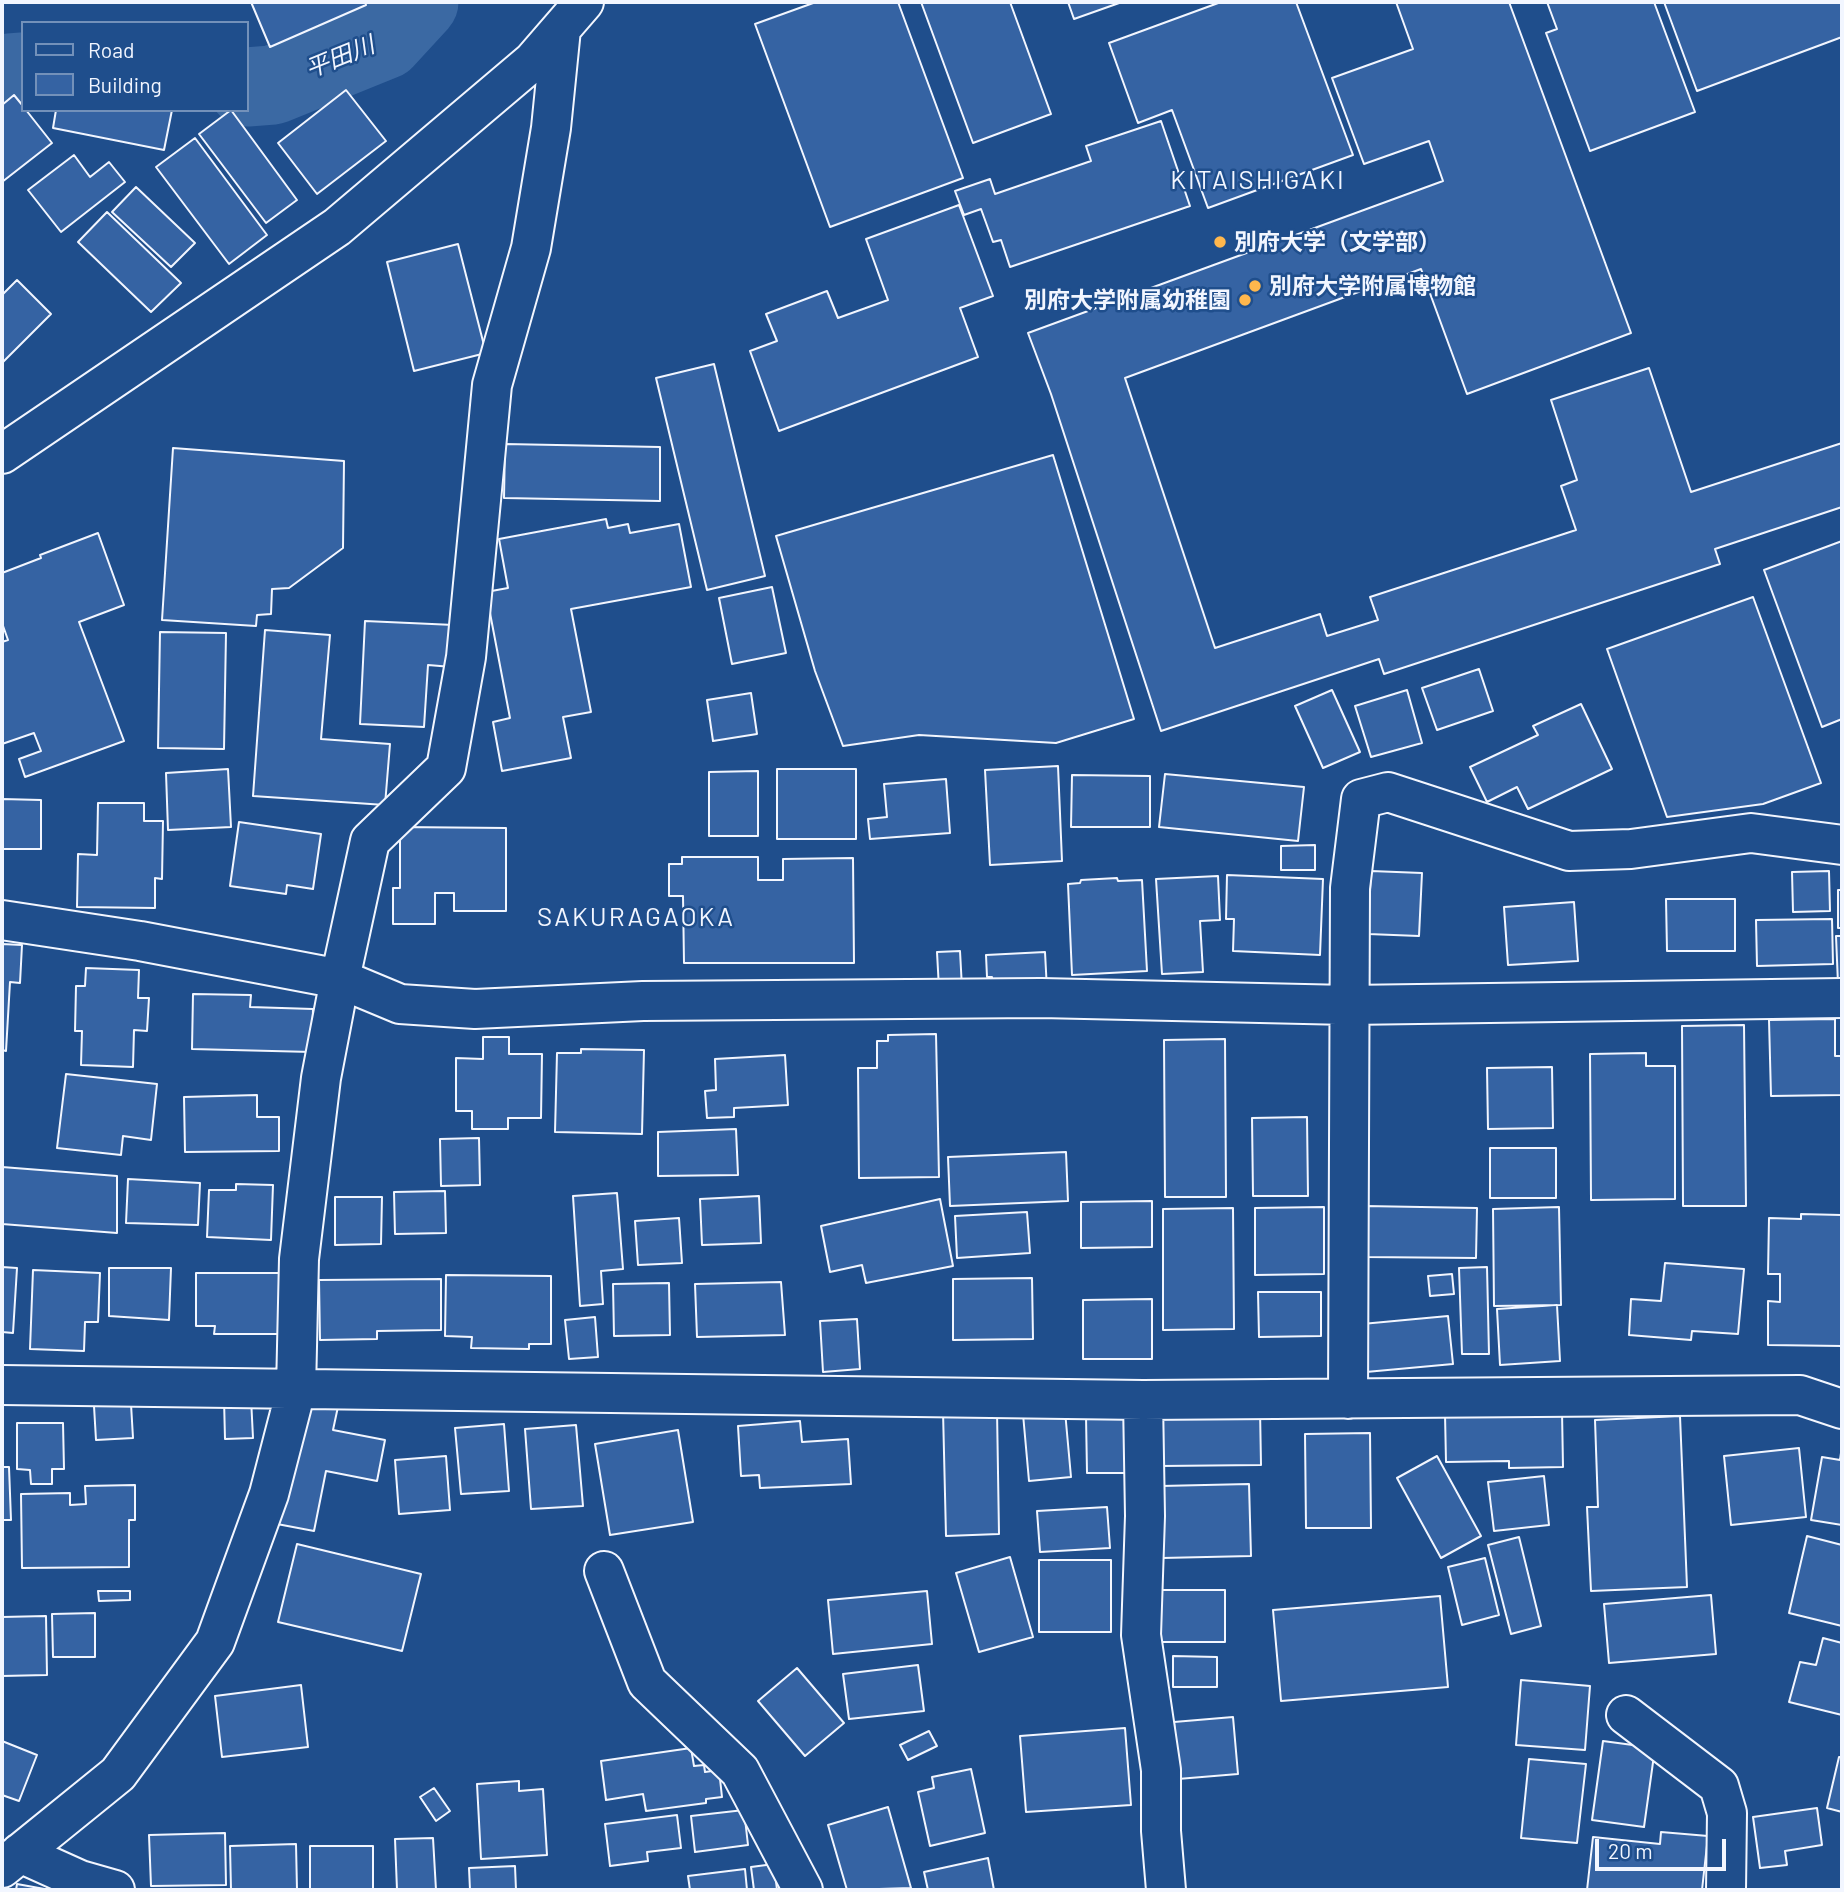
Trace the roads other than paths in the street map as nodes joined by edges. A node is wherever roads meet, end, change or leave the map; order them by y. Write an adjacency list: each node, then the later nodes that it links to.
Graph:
1 (572, 15): 2 (street); 5 (street)
2 (2, 454)
3 (1842, 845): 7 (street)
4 (2, 920): 5 (street)
5 (340, 979): 7 (street); 9 (street)
6 (1842, 998): 7 (street)
7 (1348, 1005): 10 (street)
8 (2, 1385): 9 (street)
9 (296, 1390): 11 (street); 15 (street)
10 (1348, 1399): 11 (street); 12 (street)
11 (1143, 1400): 18 (street)
12 (1842, 1409)
13 (604, 1571): 17 (street)
14 (1626, 1715): 19 (street)
15 (11, 1861): 16 (street)
16 (115, 1890)
17 (803, 1890)
18 (1166, 1890)
19 (1726, 1890)

